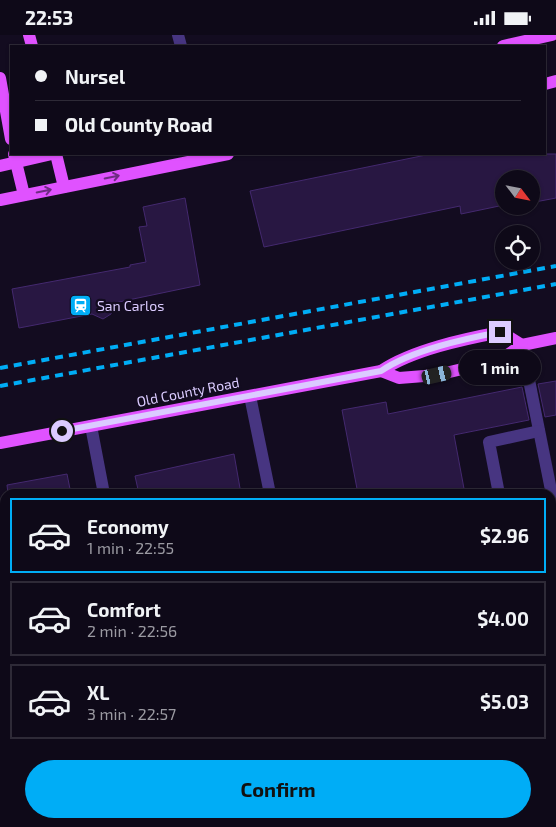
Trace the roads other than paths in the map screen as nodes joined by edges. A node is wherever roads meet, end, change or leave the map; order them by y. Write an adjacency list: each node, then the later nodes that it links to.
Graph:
1 (552, 35): 2 (main road)
2 (507, 45)
3 (0, 77): 4 (main road)
4 (10, 133)
5 (44, 155): 8 (main road)
6 (54, 155): 10 (main road)
7 (223, 155): 10 (main road, one-way to 7)
8 (15, 158): 9 (main road); 11 (main road)
9 (0, 166)
10 (64, 187): 11 (main road, one-way to 10)
11 (24, 195): 12 (main road)
12 (0, 200)
13 (556, 338): 14 (main road, Old County Road)
14 (522, 345): 15 (main road, Old County Road); 15 (main road, Old County Road); 18 (street)
15 (381, 371): 16 (main road, Old County Road)
16 (250, 396): 17 (main road, Old County Road); 21 (street)
17 (91, 426): 19 (main road, Old County Road); 20 (street)
18 (539, 431): 22 (street); 23 (street)
19 (0, 443)
20 (103, 489)
21 (269, 489)
22 (498, 489)
23 (551, 489)

